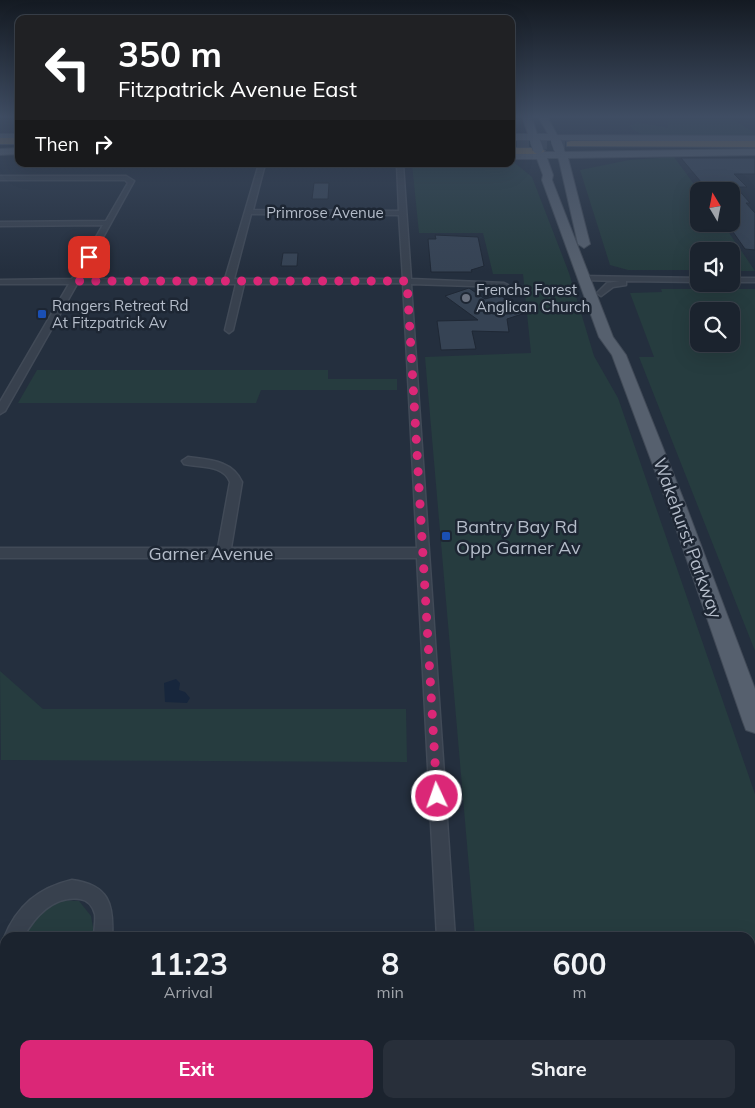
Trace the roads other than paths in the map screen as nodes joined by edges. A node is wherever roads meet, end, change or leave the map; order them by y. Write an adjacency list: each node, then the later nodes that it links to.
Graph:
1 (261, 168): 8 (street)
2 (400, 168): 9 (street)
3 (530, 168): 7 (main road)
4 (545, 168): 7 (main road, Wakehurst Parkway)
5 (563, 168): 12 (main road, Wakehurst Parkway)
6 (0, 178): 10 (street)
7 (547, 180): 12 (main road, Wakehurst Parkway)
8 (249, 212): 9 (street, Primrose Avenue); 17 (street)
9 (402, 213): 19 (street)
10 (109, 223): 11 (street); 16 (street)
11 (0, 224)
12 (590, 278): 20 (street); 23 (main road, Wakehurst Parkway); 25 (main road, Wakehurst Parkway)
13 (690, 280): 20 (street)
14 (740, 280): 15 (street)
15 (755, 280)
16 (75, 281): 17 (street); 21 (street); 26 (street)
17 (230, 281): 18 (street)
18 (241, 281): 19 (street); 24 (street)
19 (407, 281): 22 (street); 29 (street)
20 (632, 281): 23 (street)
21 (0, 282)
22 (504, 285)
23 (600, 293): 25 (main road, Wakehurst Parkway)
24 (229, 330)
25 (619, 355): 31 (main road, Wakehurst Parkway)
26 (0, 411)
27 (188, 461): 28 (street)
28 (224, 552): 29 (street, Garner Avenue); 30 (street, Garner Avenue)
29 (421, 552): 34 (street)
30 (0, 553)
31 (755, 722)
32 (15, 932): 33 (street)
33 (104, 932)
34 (446, 932)

